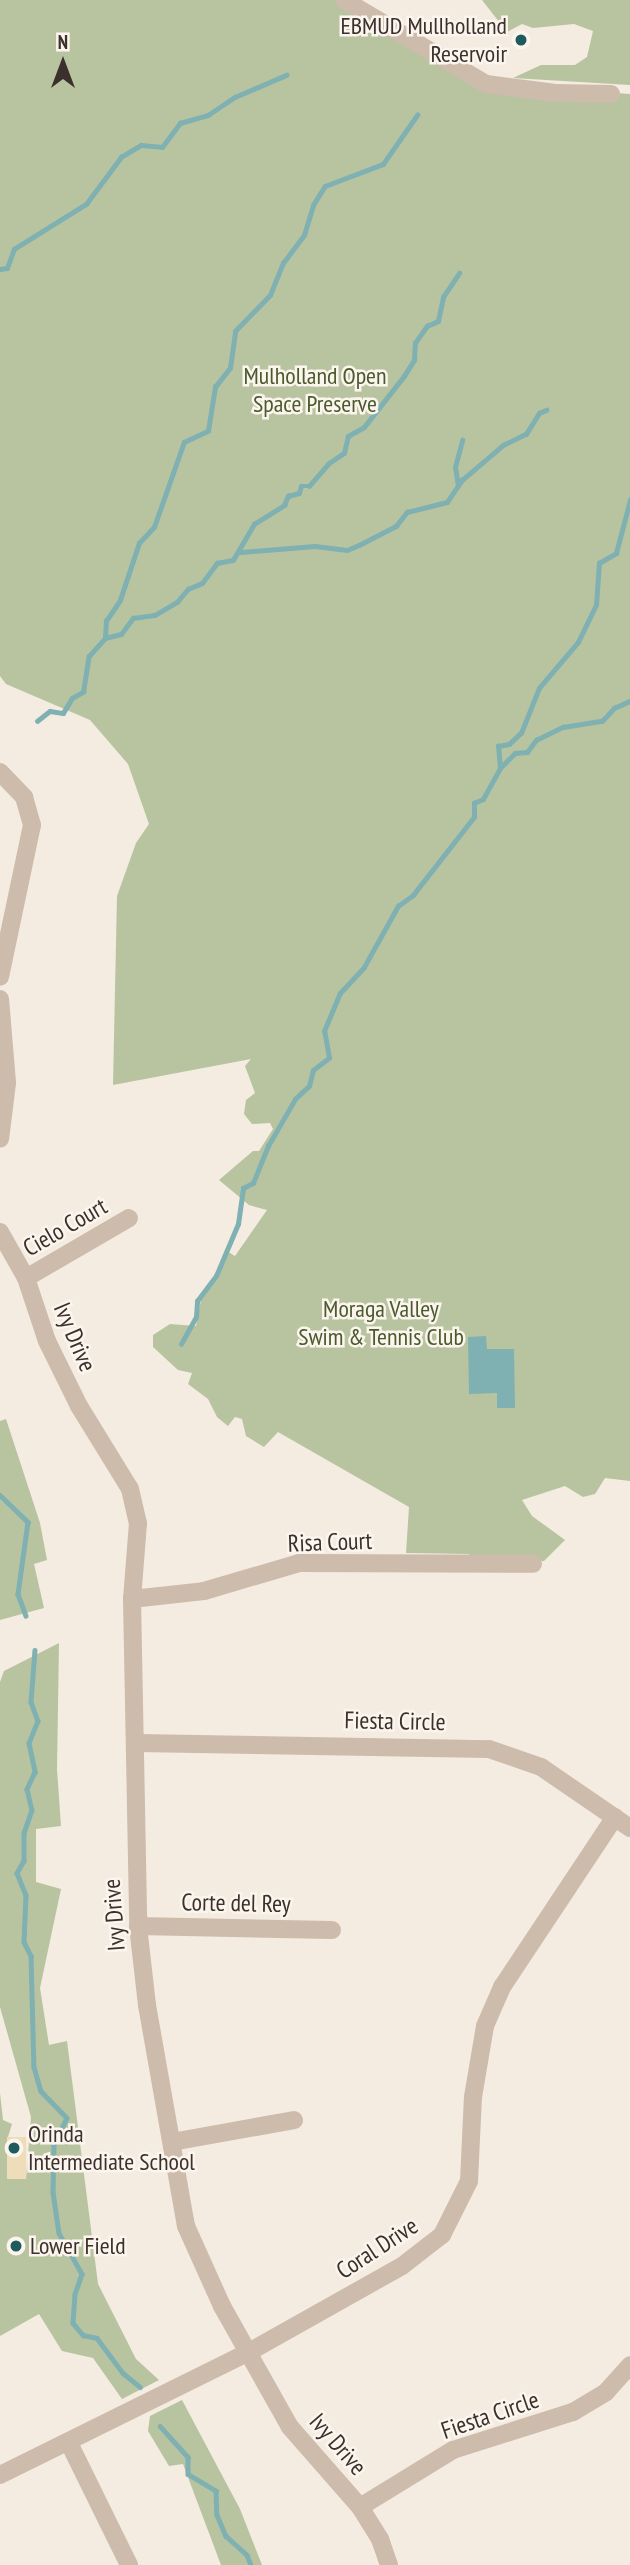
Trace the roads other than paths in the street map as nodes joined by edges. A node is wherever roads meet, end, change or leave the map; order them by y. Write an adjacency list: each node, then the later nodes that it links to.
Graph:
1 (344, 0): 2 (street)
2 (611, 94)
3 (0, 772): 4 (street)
4 (0, 977)
5 (0, 999): 6 (street)
6 (0, 1139)
7 (129, 1218): 9 (street, Cielo Court)
8 (0, 1232): 9 (street, Ivy Drive)
9 (26, 1278): 11 (street, Ivy Drive)
10 (533, 1564): 11 (street, Risa Court)
11 (132, 1598): 12 (street, Ivy Drive)
12 (138, 1743): 13 (street, Fiesta Circle); 15 (street, Ivy Drive)
13 (615, 1816): 14 (street, Fiesta Circle); 19 (street, Coral Drive)
14 (630, 1828)
15 (138, 1926): 16 (street, Corte del Rey); 18 (street, Ivy Drive)
16 (332, 1930)
17 (294, 2120): 18 (street)
18 (172, 2142): 19 (street, Ivy Drive)
19 (247, 2353): 21 (street, Coral Drive); 23 (street, Ivy Drive)
20 (630, 2365): 23 (street, Fiesta Circle)
21 (69, 2443): 22 (street, Coral Drive); 24 (street)
22 (0, 2475)
23 (360, 2507): 25 (street, Ivy Drive)
24 (129, 2565)
25 (388, 2565)

